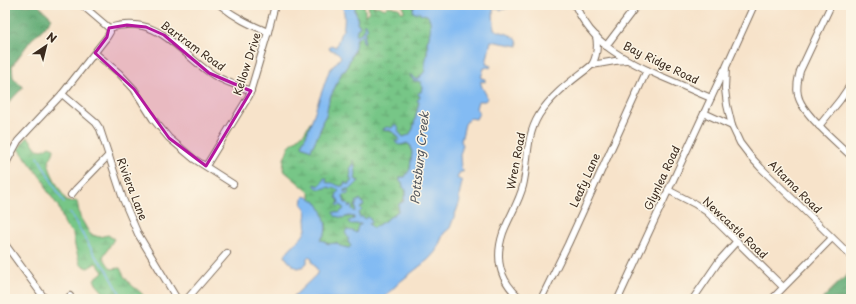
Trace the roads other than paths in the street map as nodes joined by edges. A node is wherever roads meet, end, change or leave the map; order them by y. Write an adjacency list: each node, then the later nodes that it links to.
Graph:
1 (220, 5): 9 (street)
2 (275, 5): 9 (street, Kellow Drive)
3 (576, 5): 10 (street, Bay Ridge Road)
4 (637, 5): 11 (street)
5 (754, 5): 15 (street, Glynlea Road)
6 (831, 5): 23 (street)
7 (85, 6): 8 (street)
8 (109, 28): 12 (street); 18 (street, Bartram Road)
9 (268, 32): 18 (street, Kellow Drive)
10 (596, 36): 11 (street, Bay Ridge Road); 14 (street)
11 (606, 46): 13 (street, Bay Ridge Road)
12 (95, 53): 19 (street); 27 (street)
13 (627, 60): 14 (street, Wren Road); 16 (street, Bay Ridge Road)
14 (592, 65): 40 (street, Wren Road)
15 (726, 67): 20 (street, Glynlea Road); 22 (street, Glynlea Road)
16 (647, 70): 20 (street, Bay Ridge Road); 41 (street, Leafy Lane)
17 (851, 84): 23 (street)
18 (251, 91): 27 (street, Kellow Drive)
19 (62, 94): 24 (street, Riviera Lane); 26 (street)
20 (711, 98): 21 (street, Glynlea Road)
21 (704, 113): 22 (street); 29 (street, Glynlea Road)
22 (732, 126): 31 (street, Altama Road)
23 (820, 126): 25 (street)
24 (108, 155): 30 (street); 38 (street, Riviera Lane)
25 (851, 156)
26 (5, 165)
27 (206, 166): 28 (street)
28 (233, 184)
29 (668, 190): 32 (street, Newcastle Road); 42 (street, Glynlea Road)
30 (71, 195)
31 (832, 238): 34 (street, Altama Road); 36 (street)
32 (737, 241): 36 (street, Newcastle Road); 43 (street)
33 (5, 244): 37 (street)
34 (850, 252)
35 (227, 253): 39 (street)
36 (783, 287): 44 (street)
37 (45, 299)
38 (177, 299)
39 (186, 299)
40 (521, 299)
41 (541, 299)
42 (618, 299)
43 (693, 299)
44 (772, 299)

